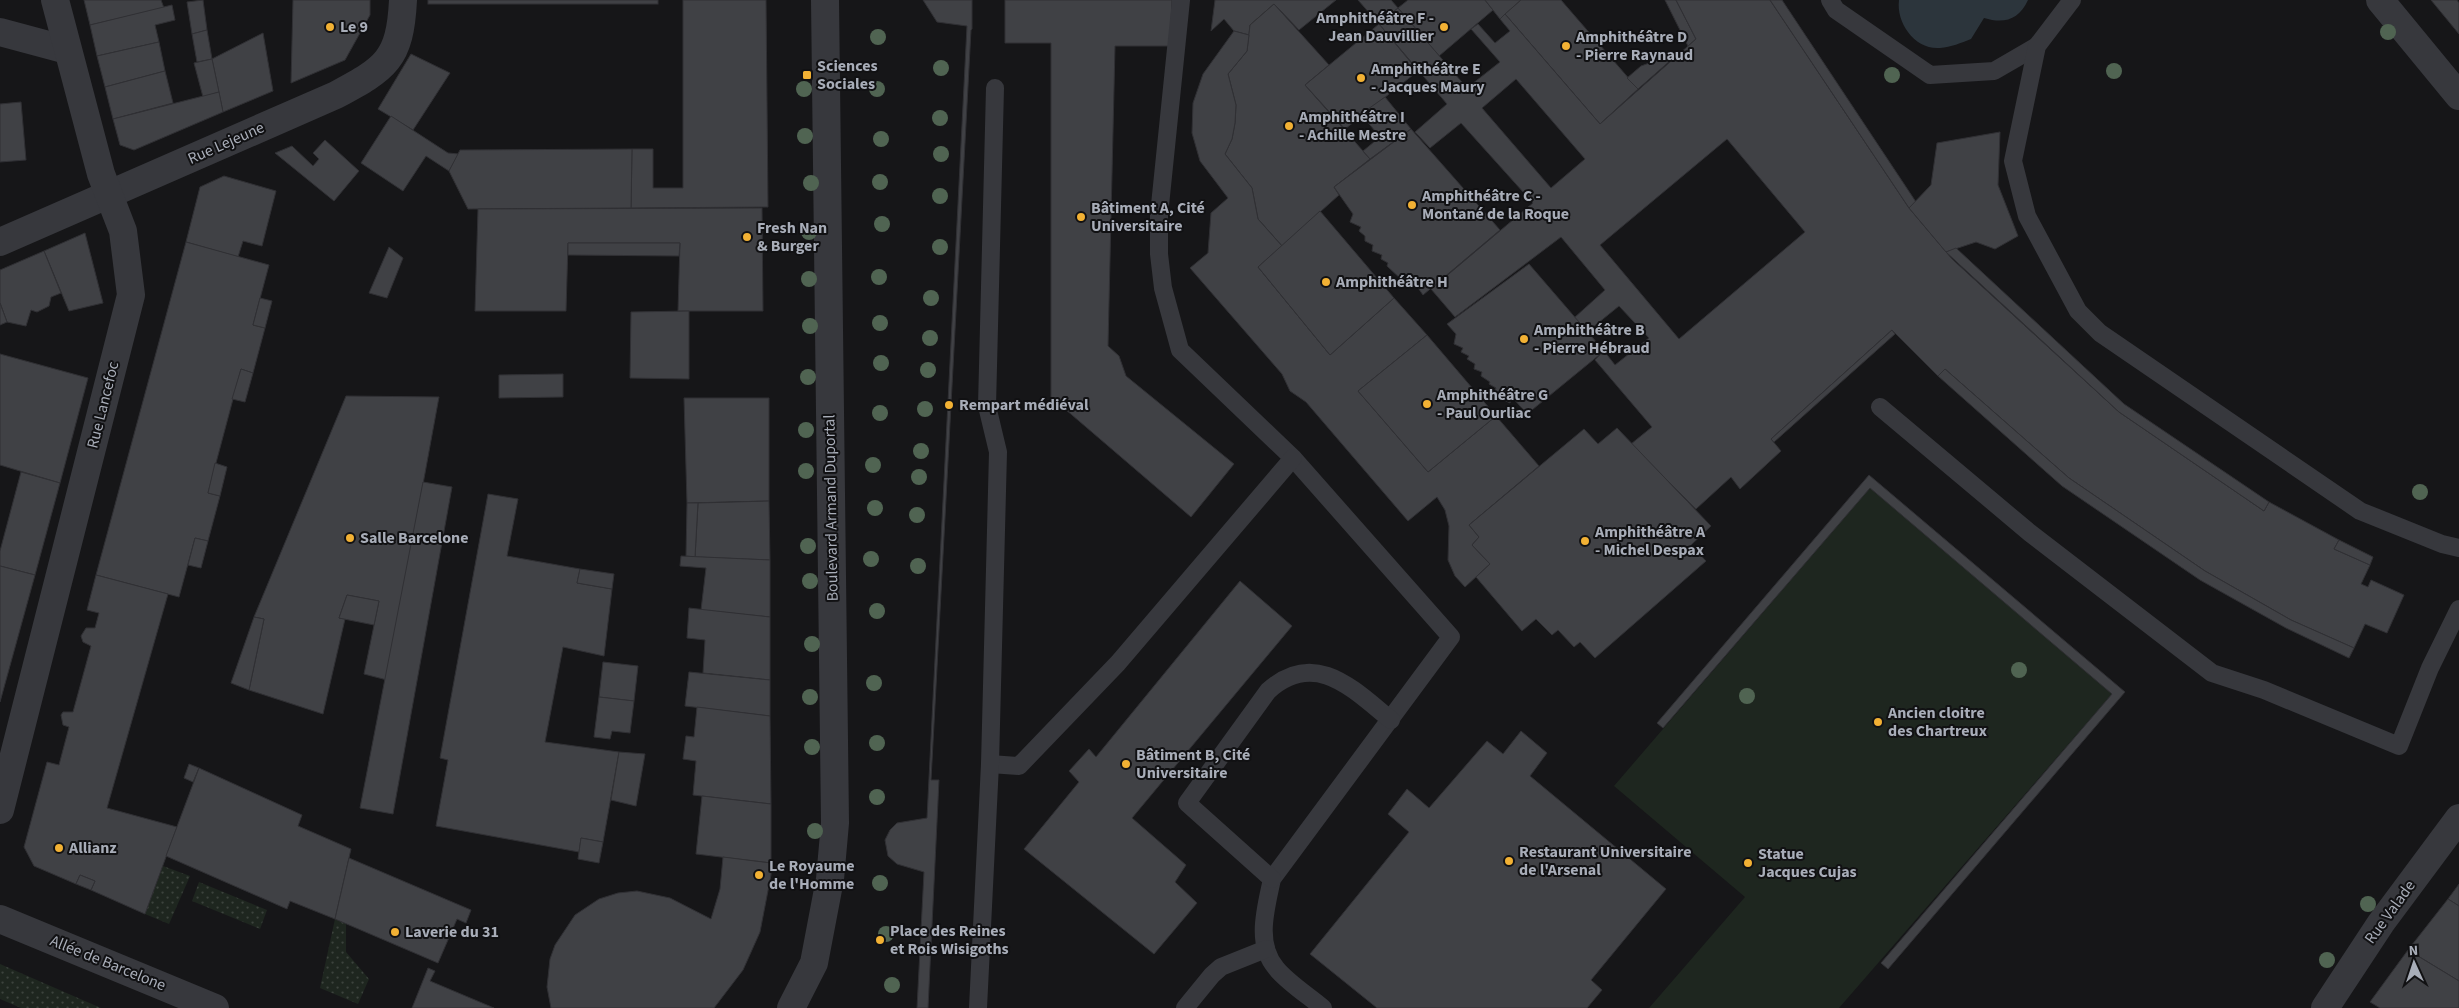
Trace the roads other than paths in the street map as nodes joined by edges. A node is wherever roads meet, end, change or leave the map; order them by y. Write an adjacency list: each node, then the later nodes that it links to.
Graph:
1 (55, 0): 10 (street, Rue Lancefoc)
2 (403, 0): 13 (street, Rue Lejeune)
3 (825, 0): 27 (street, Boulevard Armand Duportal)
4 (1181, 0): 16 (lane)
5 (1830, 0): 9 (lane)
6 (2072, 0): 9 (lane)
7 (2380, 0): 12 (street)
8 (0, 32): 10 (street)
9 (2037, 46): 17 (lane)
10 (67, 50): 13 (street, Rue Lancefoc)
11 (995, 88): 20 (lane)
12 (2459, 96)
13 (109, 195): 14 (street, Rue Lejeune); 21 (street, Rue Lancefoc)
14 (0, 242)
15 (1880, 408): 18 (lane)
16 (1293, 458): 19 (lane); 20 (lane)
17 (2459, 548)
18 (2459, 610)
19 (1391, 720): 23 (lane); 23 (lane)
20 (990, 764): 28 (lane)
21 (0, 810)
22 (2459, 818): 31 (street, Rue Valade)
23 (1272, 879): 25 (lane)
24 (0, 919): 26 (street, Allée de Barcelone)
25 (1266, 949): 29 (lane); 30 (lane)
26 (216, 1008)
27 (791, 1008)
28 (978, 1008)
29 (1185, 1008)
30 (1323, 1008)
31 (2325, 1008)

